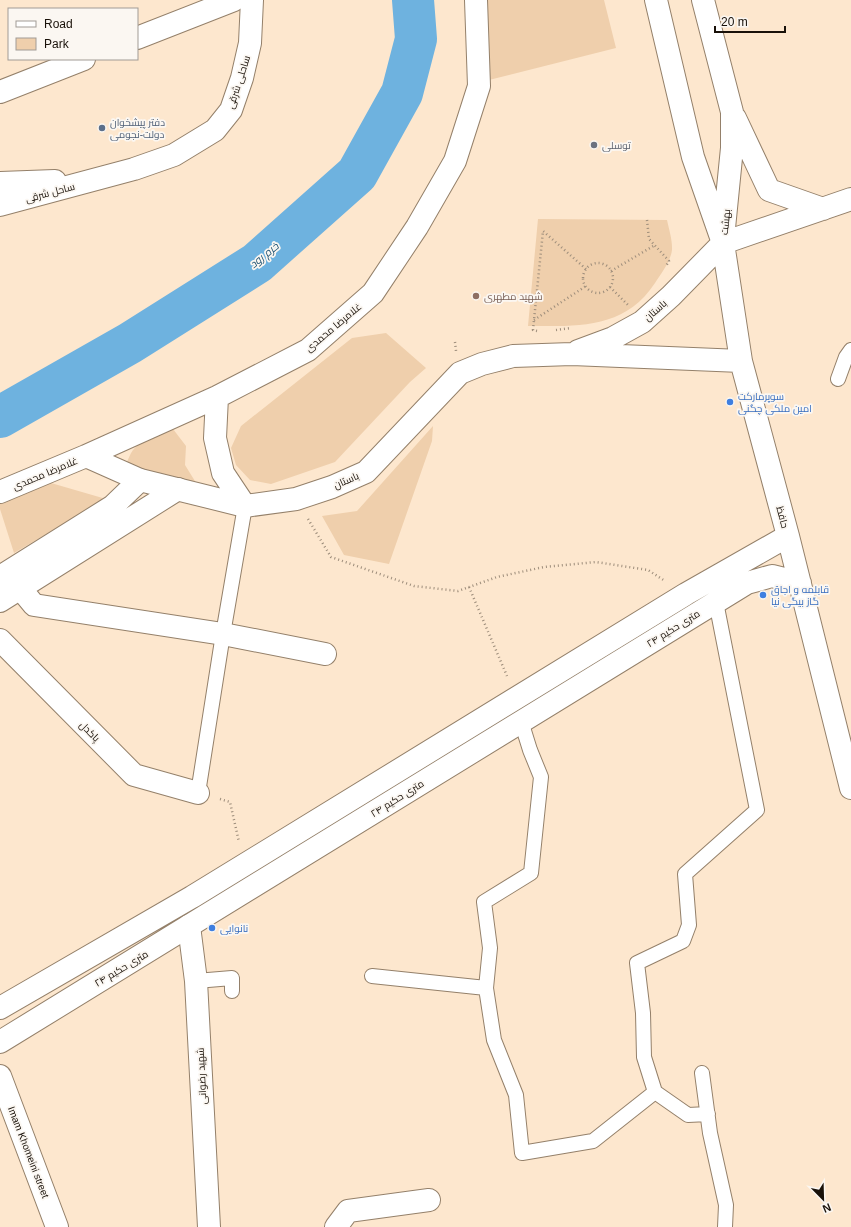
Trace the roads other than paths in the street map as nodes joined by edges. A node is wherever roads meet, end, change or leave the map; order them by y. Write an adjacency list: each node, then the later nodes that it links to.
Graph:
1 (234, 0): 6 (main road)
2 (252, 0): 10 (main road, ساحلی شرقی)
3 (476, 0): 20 (main road, غلامرضا محمدی)
4 (656, 0): 15 (main road, بهشت)
5 (703, 0): 9 (main road, بهشت)
6 (138, 38)
7 (81, 60): 8 (main road)
8 (0, 92)
9 (732, 112): 14 (main road); 15 (main road, بهشت)
10 (100, 179): 11 (main road); 13 (main road, ساحل شرقی)
11 (0, 183)
12 (851, 199): 14 (main road)
13 (0, 205)
14 (823, 209): 15 (main road)
15 (723, 243): 17 (main road, باستان); 18 (main road, حافظ)
16 (851, 350): 19 (lane)
17 (572, 354): 18 (main road, باستان); 25 (main road, باستان)
18 (741, 361): 26 (main road, حافظ)
19 (838, 379)
20 (217, 397): 21 (main road, غلامرضا محمدی); 25 (main road)
21 (86, 456): 22 (main road, باستان); 24 (main road, غلامرضا محمدی)
22 (140, 480): 23 (main road, باستان); 27 (main road)
23 (178, 490): 25 (main road, باستان); 27 (main road)
24 (0, 492)
25 (245, 506): 31 (lane)
26 (788, 536): 28 (main road, حافظ); 42 (main road)
27 (7, 573): 29 (main road); 31 (main road)
28 (800, 583): 30 (main road, ۲۴ متری حکیم); 35 (main road, حافظ)
29 (0, 601)
30 (716, 602): 34 (main road, ۲۴ متری حکیم); 46 (lane)
31 (223, 634): 33 (main road); 36 (lane)
32 (0, 640): 36 (main road, پاکدل)
33 (324, 654)
34 (521, 721): 37 (main road, ۲۴ متری حکیم); 40 (lane)
35 (851, 788)
36 (198, 793)
37 (189, 926): 39 (main road, شهید رضوانی); 43 (main road, ۲۴ متری حکیم)
38 (372, 976): 40 (lane)
39 (196, 981): 41 (lane); 50 (main road, شهید رضوانی)
40 (486, 988): 46 (lane)
41 (232, 991)
42 (0, 1008)
43 (0, 1042)
44 (702, 1073): 47 (lane)
45 (0, 1076): 49 (main road, Imam Khomeini street)
46 (655, 1092): 47 (lane)
47 (708, 1114): 52 (lane)
48 (429, 1200): 51 (main road)
49 (58, 1227)
50 (209, 1227)
51 (336, 1227)
52 (725, 1227)

